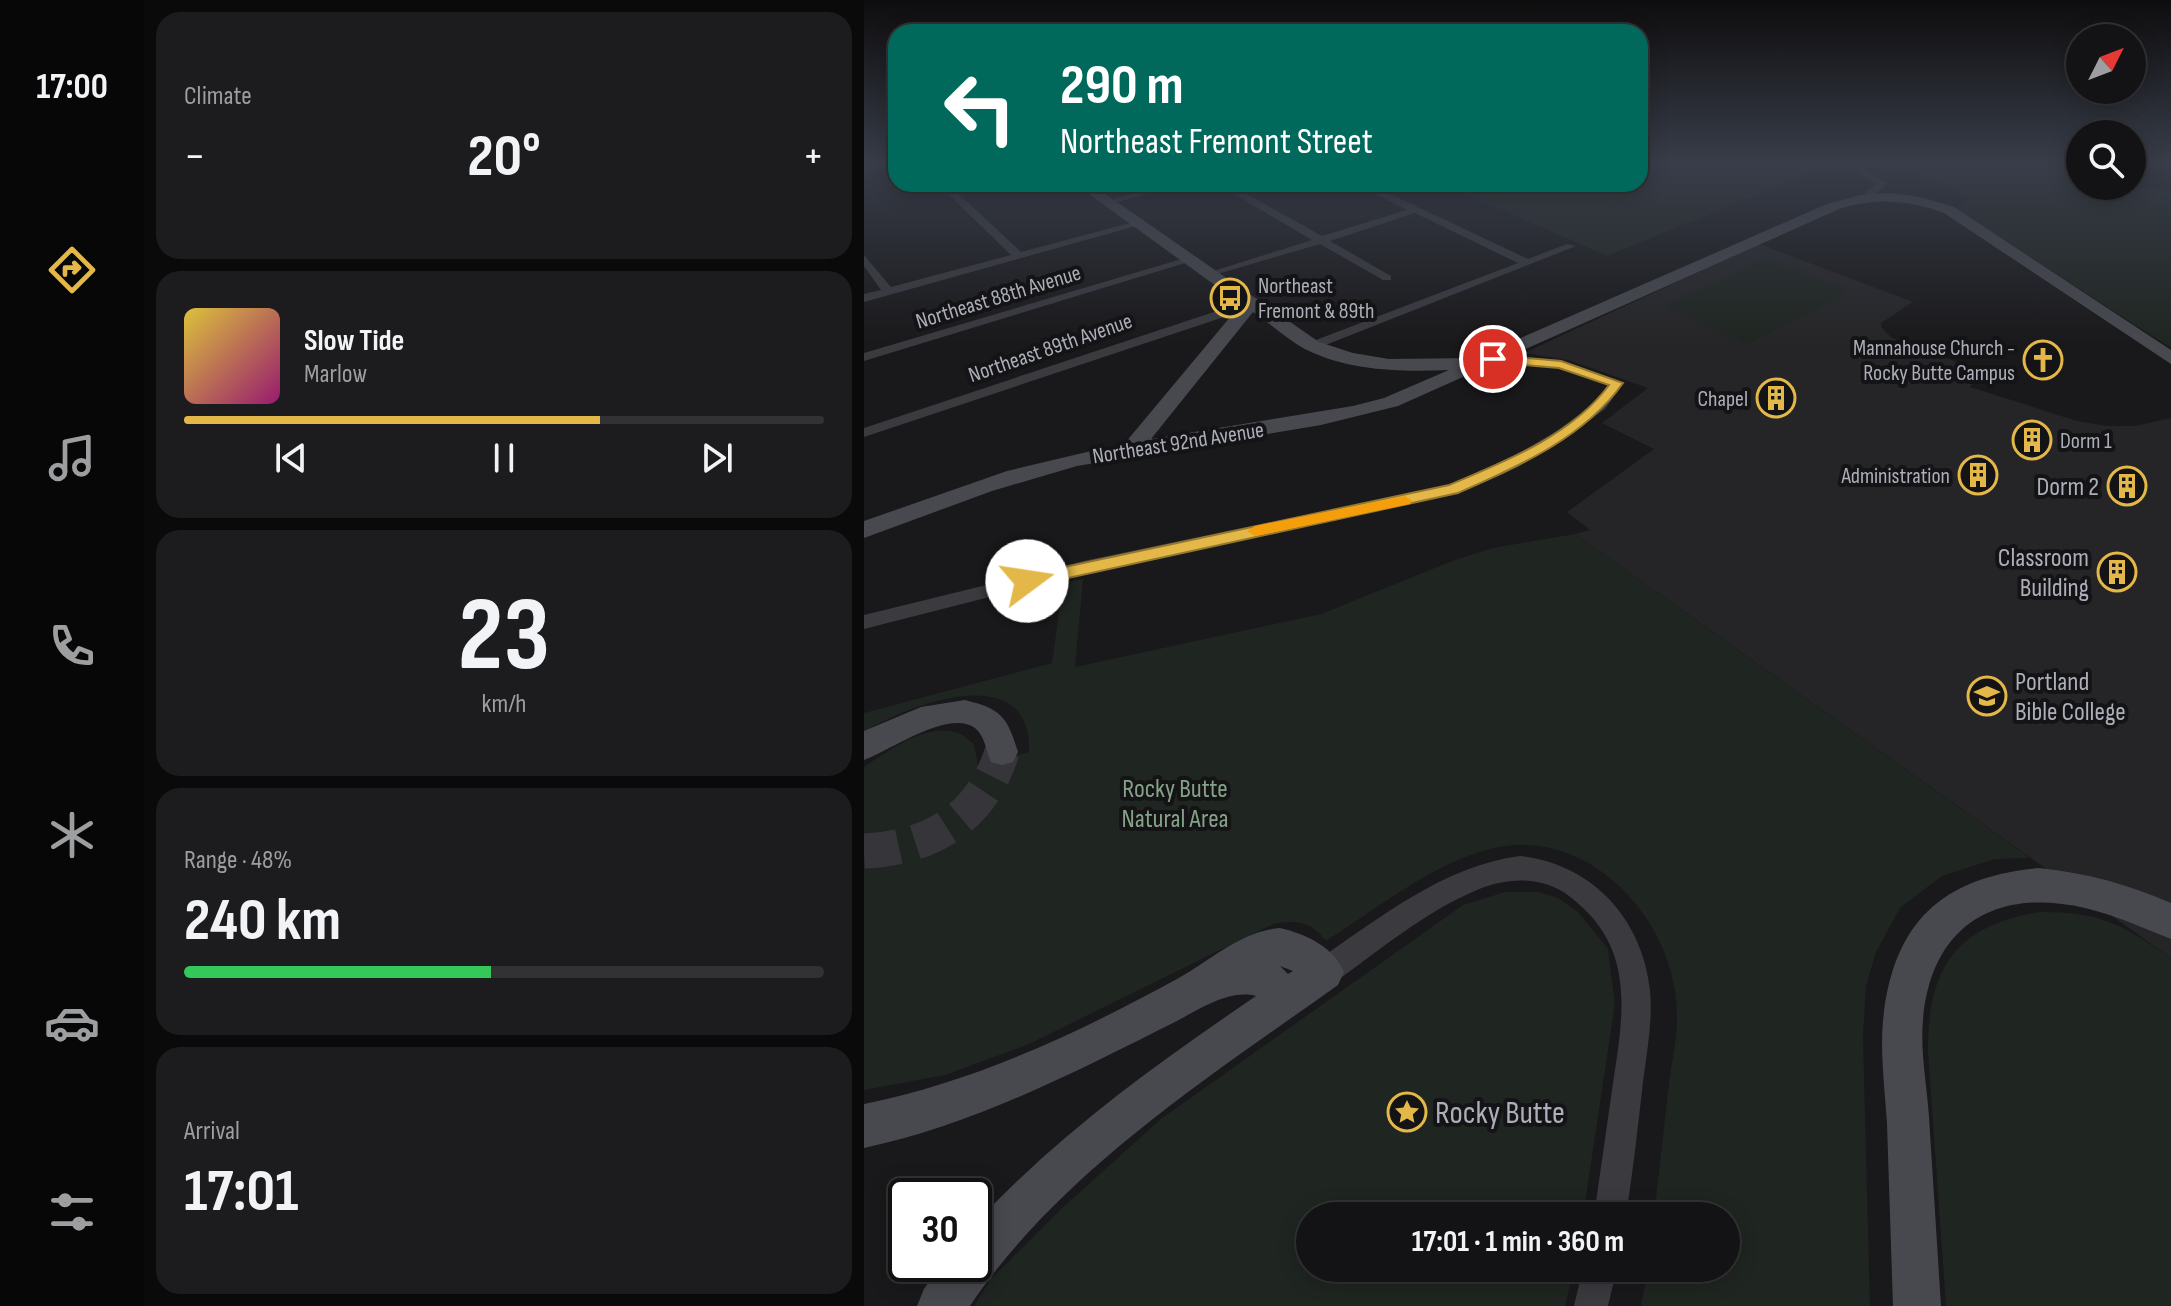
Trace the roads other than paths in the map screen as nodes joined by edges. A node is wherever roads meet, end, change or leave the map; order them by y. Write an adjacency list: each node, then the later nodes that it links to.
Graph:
1 (984, 223): 10 (street)
2 (1291, 223): 8 (street)
3 (1375, 223): 8 (street)
4 (1443, 223): 13 (street)
5 (1796, 223): 22 (street, Northeast 92nd Avenue)
6 (1968, 223): 21 (street, Northeast 92nd Avenue)
7 (1138, 224): 10 (street); 12 (street)
8 (1321, 240): 14 (street); 15 (street)
9 (1571, 246): 13 (street)
10 (1019, 256): 16 (street)
11 (864, 258): 16 (street)
12 (1189, 260): 14 (street); 20 (street, Northeast 88th Avenue)
13 (1528, 263): 19 (street)
14 (1211, 275): 18 (street)
15 (1387, 278)
16 (888, 291): 17 (street)
17 (864, 298)
18 (1250, 304): 19 (street); 23 (street, Northeast 89th Avenue); 24 (street)
19 (1313, 346): 22 (street)
20 (864, 357)
21 (2171, 358)
22 (1493, 359): 24 (street, Northeast 92nd Avenue); 26 (street)
23 (864, 433)
24 (1133, 448): 25 (street, Northeast 92nd Avenue)
25 (864, 530)
26 (864, 622)
27 (864, 747): 28 (street)
28 (1002, 752)
29 (2171, 921): 40 (street)
30 (1325, 972): 31 (street); 32 (street); 34 (street)
31 (1214, 981): 32 (street); 33 (street)
32 (1278, 1004): 35 (street)
33 (864, 1126)
34 (1612, 1202)
35 (992, 1239)
36 (958, 1282): 38 (street)
37 (1597, 1282): 39 (street)
38 (941, 1306)
39 (1591, 1306)
40 (1917, 1306)

